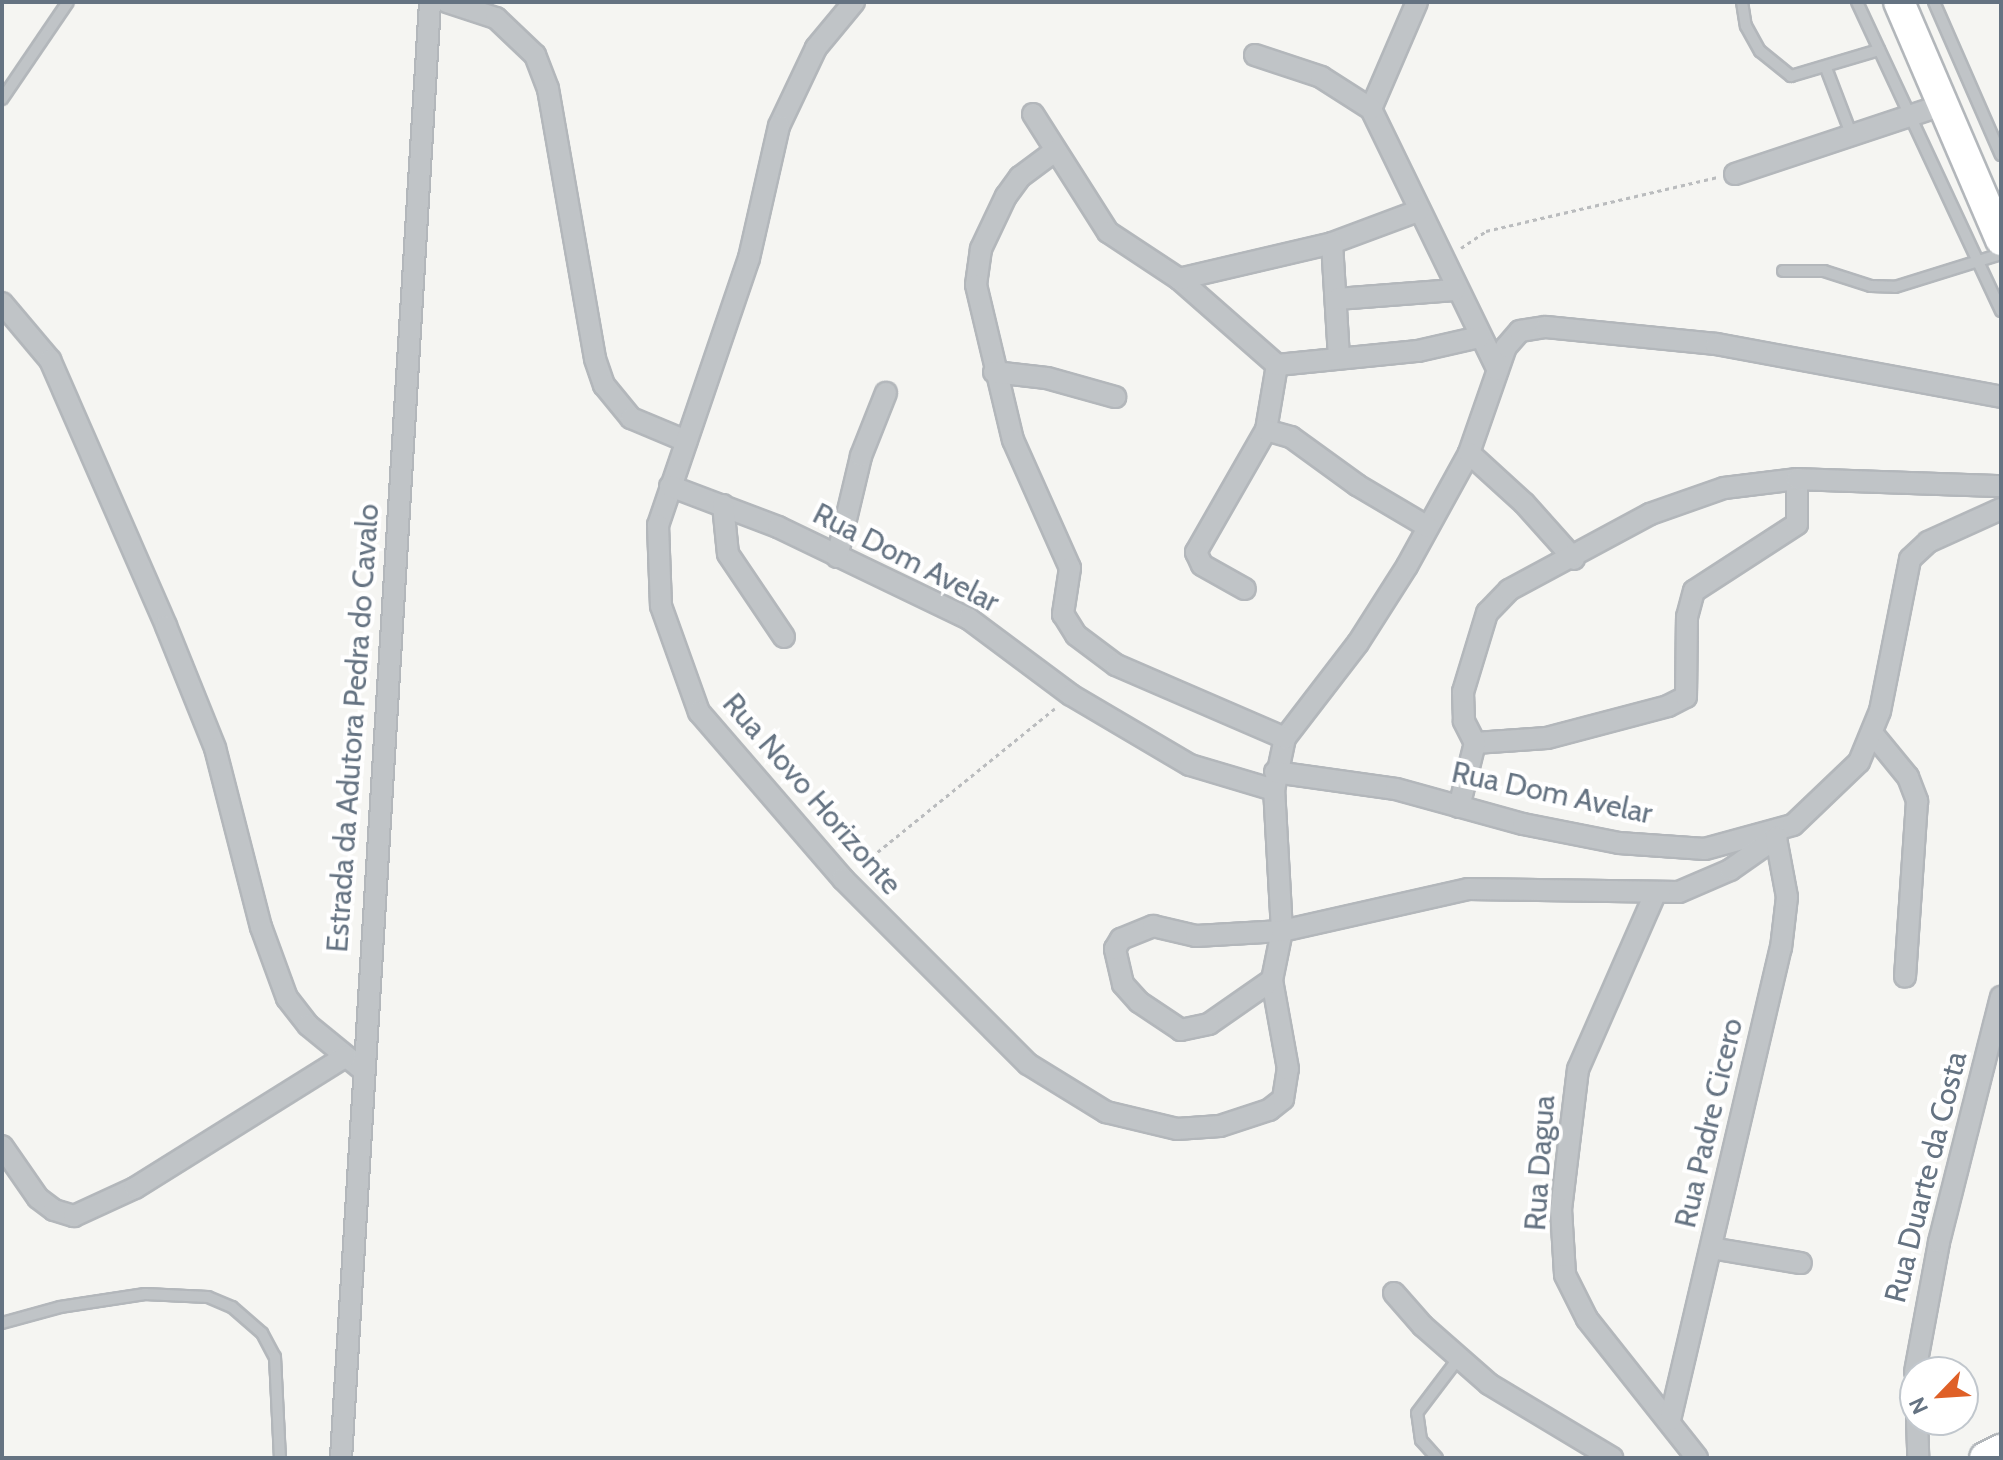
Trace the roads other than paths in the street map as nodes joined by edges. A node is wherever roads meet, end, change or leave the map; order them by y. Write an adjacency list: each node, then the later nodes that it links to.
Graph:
1 (68, 2): 13 (lane)
2 (430, 2): 67 (street, Estrada da Adutora Pedra do Cavalo)
3 (447, 2): 42 (street)
4 (854, 2): 42 (street, Rua Novo Horizonte)
5 (1417, 2): 15 (street)
6 (1742, 2): 12 (lane)
7 (1857, 2): 10 (lane)
8 (1899, 2): 14 (main road)
9 (1934, 2): 20 (lane)
10 (1879, 50): 12 (lane); 16 (lane)
11 (1255, 55): 15 (street)
12 (1826, 68): 18 (lane)
13 (2, 99)
14 (1945, 104): 16 (street); 23 (main road)
15 (1371, 109): 22 (street)
16 (1908, 113): 18 (street); 26 (lane)
17 (1033, 114): 19 (street)
18 (1850, 131): 21 (street)
19 (1055, 151): 28 (street); 37 (street)
20 (2001, 155)
21 (1735, 174)
22 (1418, 211): 24 (street); 29 (street)
23 (2001, 240)
24 (1332, 243): 28 (street); 30 (street)
25 (2001, 254): 26 (lane)
26 (1978, 262): 27 (lane); 32 (lane)
27 (1783, 271)
28 (1179, 279): 35 (street)
29 (1455, 290): 30 (street); 33 (street)
30 (1337, 299): 34 (street)
31 (2, 303): 66 (street)
32 (2001, 311)
33 (1479, 337): 34 (street); 36 (street)
34 (1339, 356): 35 (street)
35 (1277, 365): 41 (street)
36 (1498, 370): 40 (street); 43 (street)
37 (994, 372): 39 (street); 55 (street)
38 (886, 393): 50 (street)
39 (1115, 397)
40 (2001, 397)
41 (1266, 430): 49 (street); 52 (street)
42 (686, 441): 45 (street, Rua Novo Horizonte)
43 (1469, 453): 49 (street); 51 (street)
44 (1797, 479): 46 (street); 51 (street); 56 (street)
45 (670, 486): 47 (street, Rua Dom Avelar); 64 (street, Rua Novo Horizonte)
46 (2001, 486)
47 (723, 505): 50 (street, Rua Dom Avelar); 53 (street)
48 (2001, 509): 54 (street, Rua Dom Avelar)
49 (1428, 527): 55 (street)
50 (837, 557): 57 (street, Rua Dom Avelar)
51 (1574, 559): 56 (street)
52 (1245, 589)
53 (784, 637)
54 (1872, 733): 59 (street, Rua Dom Avelar); 63 (street)
55 (1285, 738): 57 (street)
56 (1475, 743): 58 (street)
57 (1274, 781): 58 (street, Rua Dom Avelar); 62 (street)
58 (1459, 807): 59 (street, Rua Dom Avelar)
59 (1793, 825): 60 (street)
60 (1776, 838): 61 (street); 69 (street, Rua Padre Cicero)
61 (1655, 894): 62 (street); 75 (street, Rua Dagua)
62 (1282, 931): 64 (street); 64 (street)
63 (1905, 977)
64 (1272, 980)
65 (2001, 997): 73 (street, Rua Duarte da Costa)
66 (345, 1057): 67 (street); 68 (street)
67 (363, 1070): 79 (street, Estrada da Adutora Pedra do Cavalo)
68 (2, 1146)
69 (1711, 1248): 70 (street); 75 (street, Rua Padre Cicero)
70 (1801, 1263)
71 (1394, 1293): 74 (street)
72 (2, 1323): 78 (lane)
73 (1918, 1356)
74 (1458, 1359): 80 (lane); 81 (street)
75 (1670, 1420): 82 (street, Rua Dagua)
76 (1917, 1436): 83 (street)
77 (2001, 1450): 84 (main road)
78 (280, 1458)
79 (341, 1458)
80 (1437, 1458)
81 (1612, 1458)
82 (1697, 1458)
83 (1918, 1458)
84 (1985, 1458)

